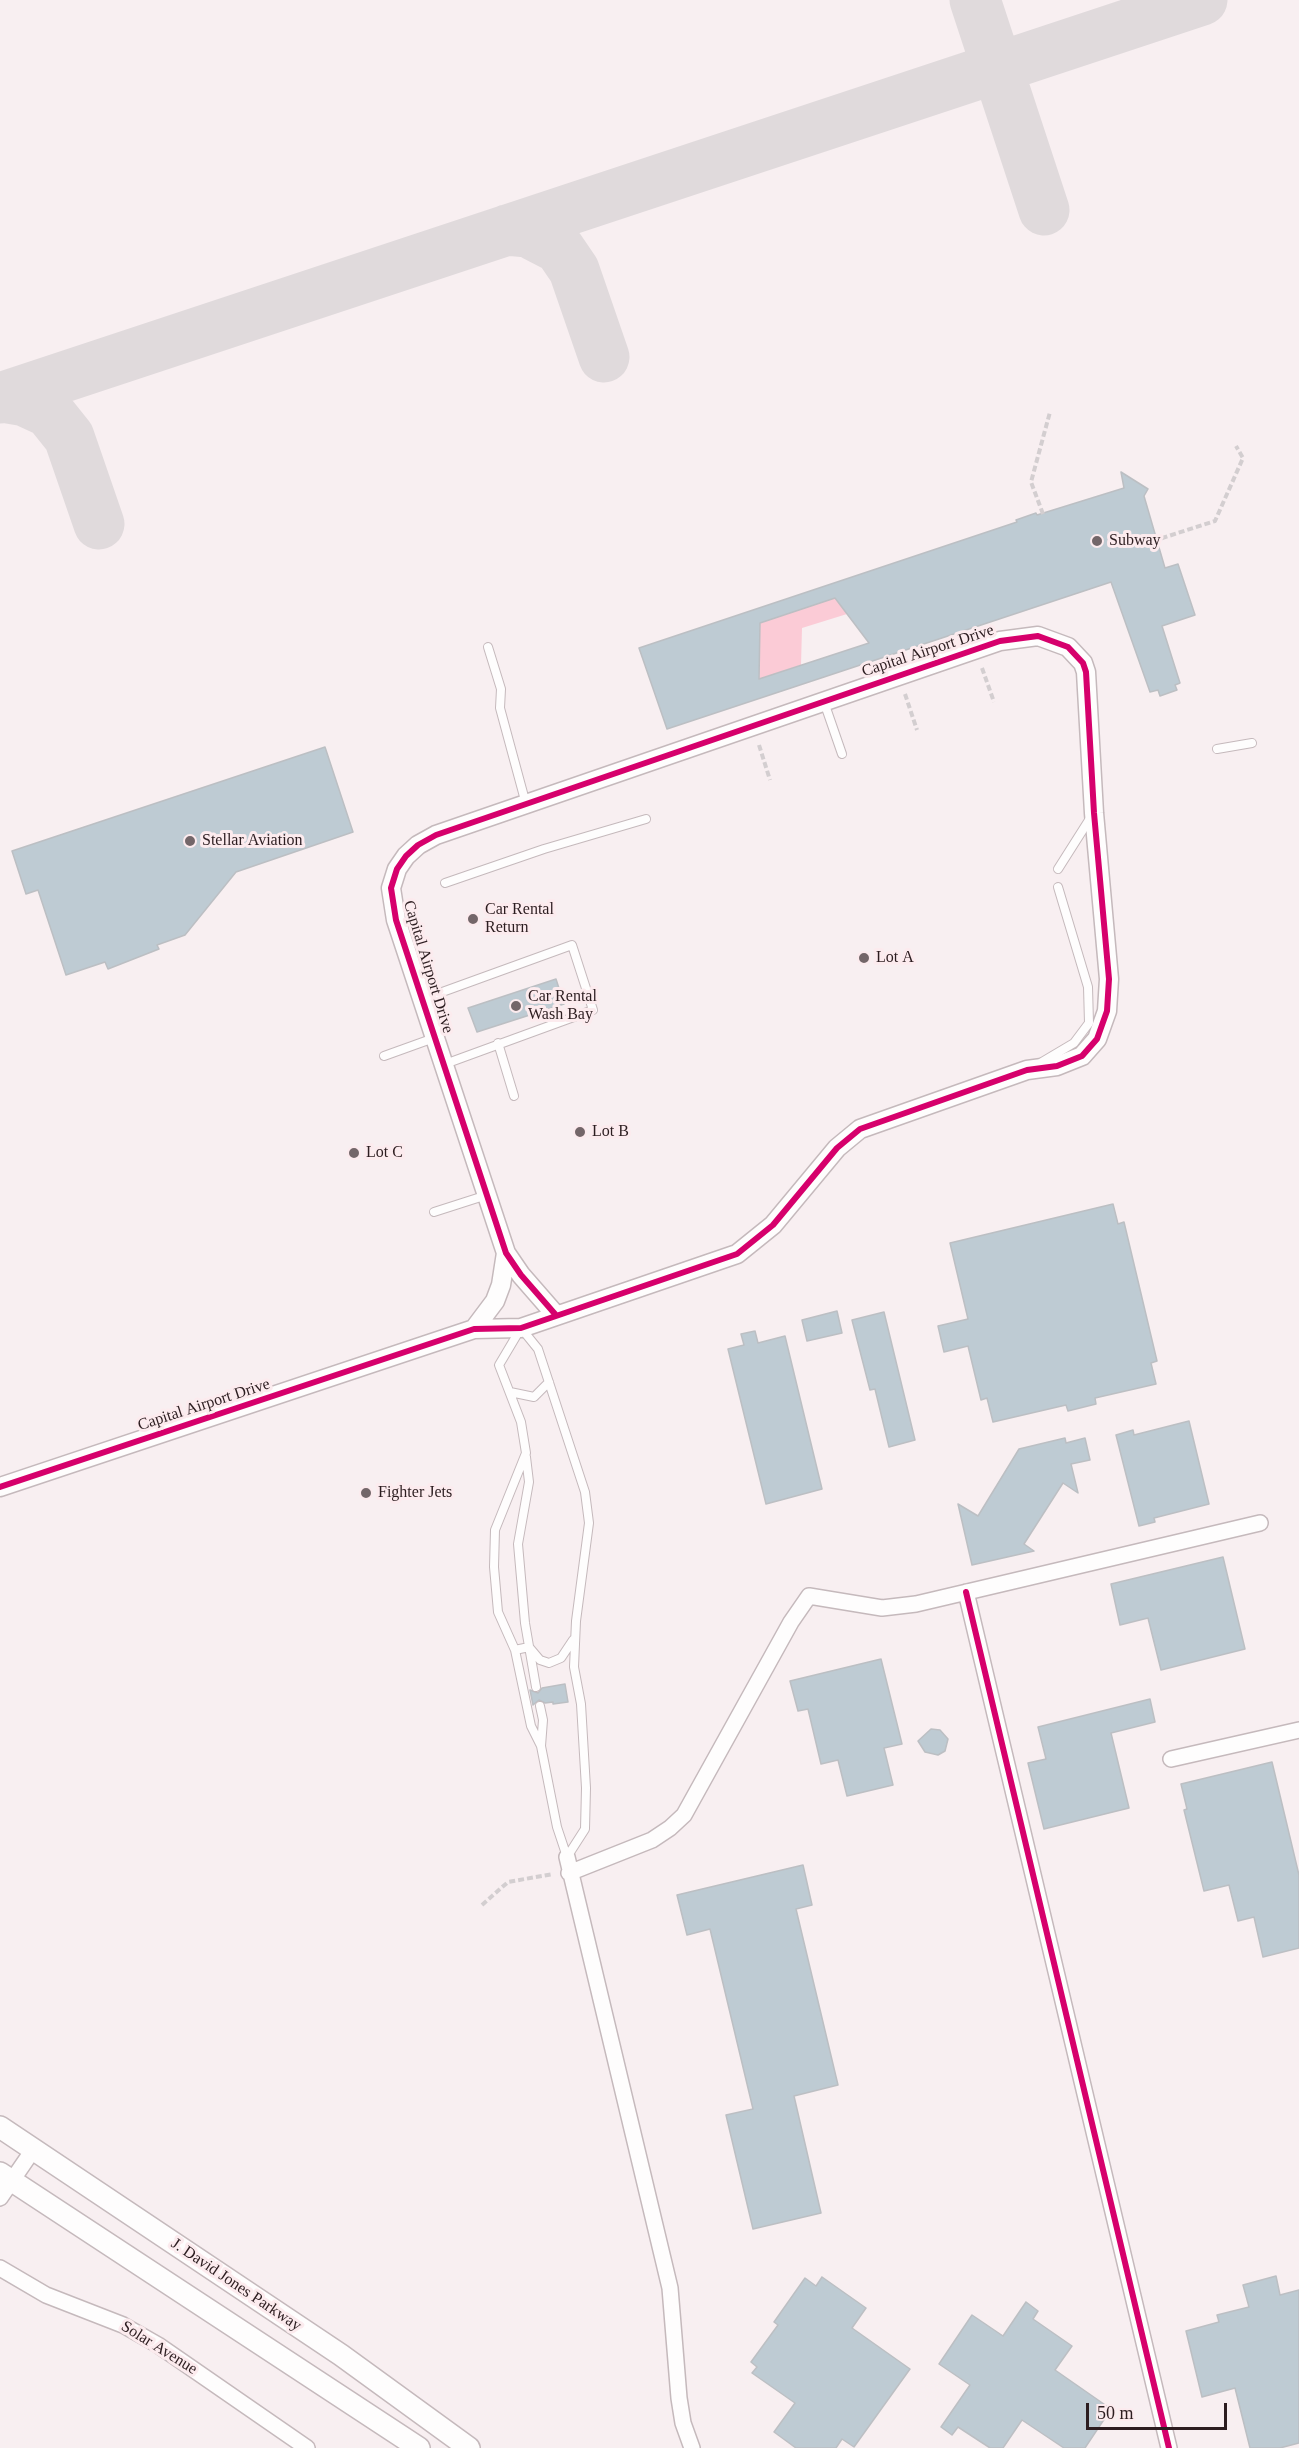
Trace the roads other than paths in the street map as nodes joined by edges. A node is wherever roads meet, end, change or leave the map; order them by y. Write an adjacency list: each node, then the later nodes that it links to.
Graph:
1 (488, 647): 6 (lane)
2 (824, 701): 5 (lane); 6 (street, Capital Airport Drive); 7 (street, Capital Airport Drive)
3 (1252, 743): 4 (lane)
4 (1217, 749)
5 (843, 754)
6 (526, 804): 12 (street, Capital Airport Drive)
7 (1094, 813): 9 (lane); 17 (street, Capital Airport Drive)
8 (646, 819): 10 (lane)
9 (1058, 869)
10 (446, 883)
11 (1058, 887): 17 (lane)
12 (423, 999): 13 (street, Capital Airport Drive); 14 (lane)
13 (435, 1037): 15 (lane); 16 (street, Capital Airport Drive)
14 (498, 1043): 16 (lane); 18 (lane)
15 (384, 1056)
16 (445, 1064): 19 (street, Capital Airport Drive)
17 (1027, 1070): 22 (street, Capital Airport Drive)
18 (514, 1096)
19 (487, 1195): 20 (lane); 21 (street, Capital Airport Drive)
20 (434, 1212)
21 (506, 1252): 22 (street, Capital Airport Drive); 24 (street, Capital Airport Drive)
22 (555, 1314): 23 (street, Capital Airport Drive)
23 (521, 1328): 24 (street, Capital Airport Drive); 25 (lane); 26 (lane)
24 (474, 1329): 28 (street, Capital Airport Drive)
25 (549, 1382): 26 (lane); 31 (lane)
26 (510, 1392): 27 (lane)
27 (526, 1453): 32 (lane); 33 (lane)
28 (0, 1487)
29 (1260, 1523): 30 (street)
30 (966, 1592): 39 (street); 48 (street)
31 (575, 1636): 32 (lane); 39 (lane)
32 (529, 1647): 33 (lane); 34 (lane)
33 (515, 1650): 37 (lane)
34 (536, 1687)
35 (540, 1706): 37 (lane)
36 (1299, 1730): 38 (street)
37 (541, 1746): 39 (lane)
38 (1171, 1759)
39 (564, 1868): 47 (street)
40 (0, 2127): 41 (main road, J. David Jones Parkway)
41 (33, 2150): 42 (street); 46 (main road, J. David Jones Parkway)
42 (4, 2184): 45 (main road)
43 (0, 2268): 44 (street, Solar Avenue)
44 (307, 2448)
45 (419, 2448)
46 (469, 2448)
47 (692, 2448)
48 (1169, 2448)

